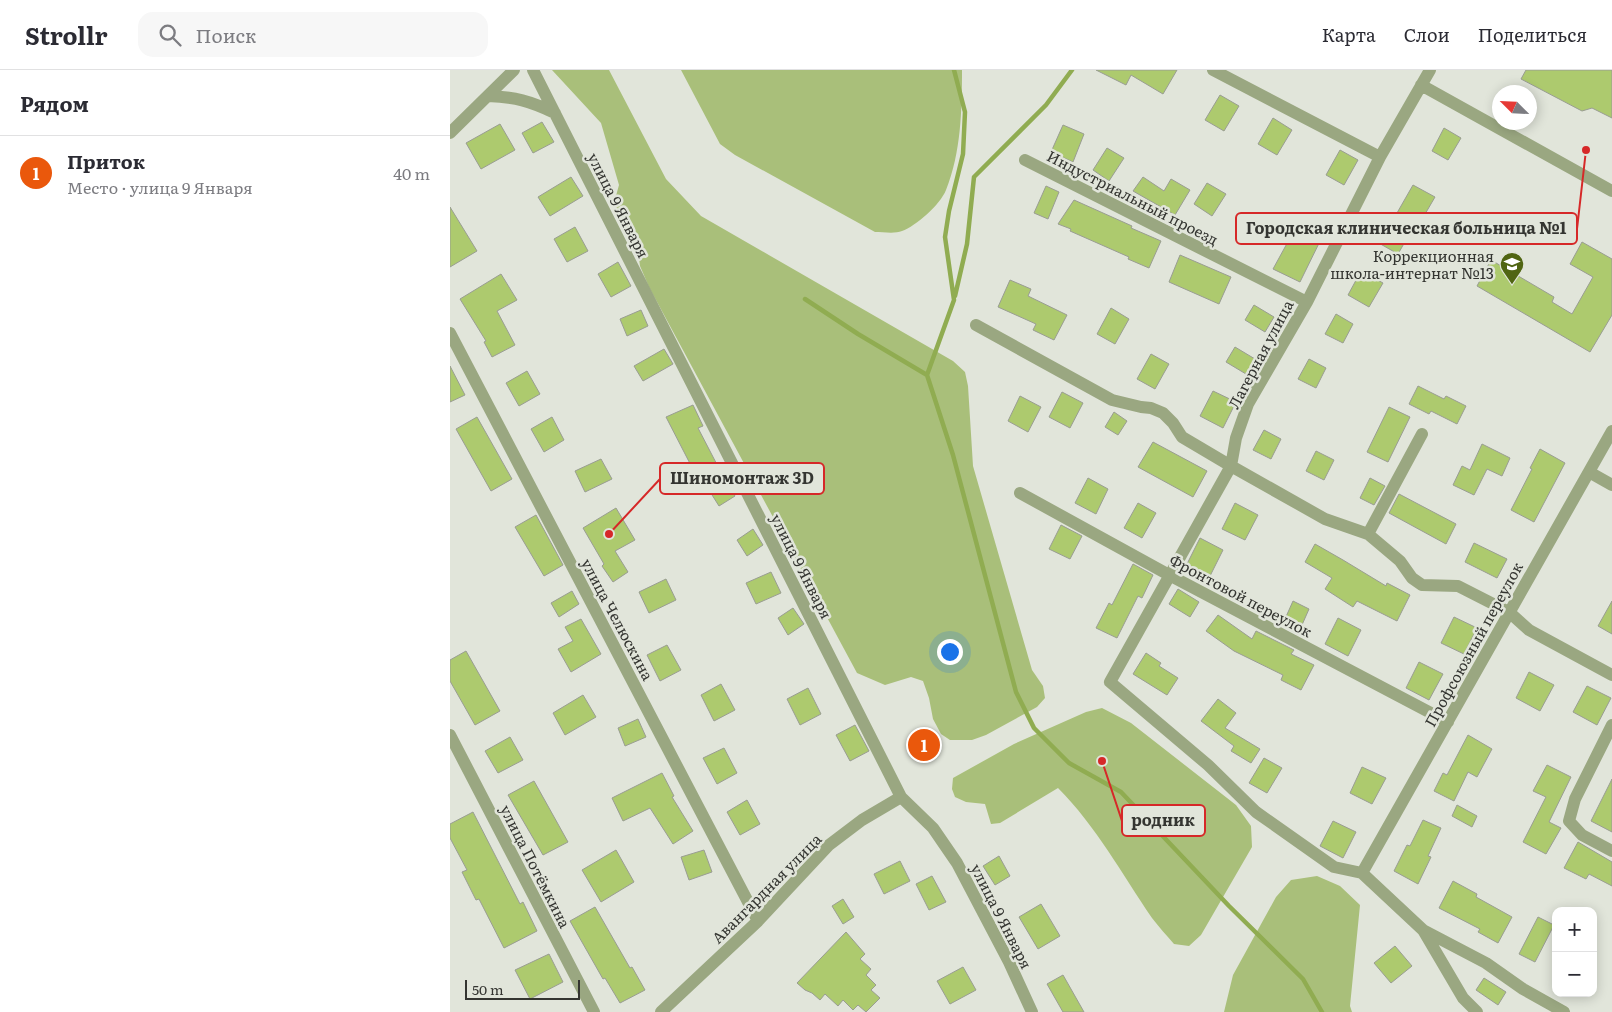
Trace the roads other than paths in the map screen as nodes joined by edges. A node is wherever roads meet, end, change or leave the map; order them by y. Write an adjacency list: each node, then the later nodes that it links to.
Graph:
1 (514, 70): 6 (street)
2 (533, 70): 7 (street, улица 9 Января)
3 (1213, 70): 9 (street)
4 (1430, 70): 5 (street, Лагерная улица)
5 (1421, 86): 9 (street, Лагерная улица); 11 (street)
6 (488, 96): 7 (street); 8 (street)
7 (555, 113): 28 (street, улица 9 Января)
8 (450, 133)
9 (1380, 157): 12 (street, Лагерная улица)
10 (1025, 160): 12 (street, Индустриальный проезд)
11 (1612, 191)
12 (1306, 302): 17 (street, Лагерная улица)
13 (976, 324): 17 (street)
14 (450, 333): 31 (street, улица Челюскина)
15 (1612, 431): 18 (street, Профсоюзный переулок)
16 (1422, 434): 21 (street)
17 (1231, 466): 21 (street); 22 (street, Лагерная улица)
18 (1589, 472): 19 (street); 23 (street, Профсоюзный переулок)
19 (1612, 485)
20 (1020, 493): 22 (street, Фронтовой переулок)
21 (1368, 534): 23 (street)
22 (1170, 576): 25 (street, Фронтовой переулок); 30 (street, Лагерная улица)
23 (1509, 612): 24 (street); 25 (street, Профсоюзный переулок)
24 (1612, 676)
25 (1448, 722): 30 (street, Профсоюзный переулок)
26 (1612, 725): 29 (street)
27 (450, 735): 33 (street, улица Потёмкина)
28 (902, 797): 31 (street, Авангардная улица); 35 (street, улица 9 Января)
29 (1612, 851)
30 (1362, 873): 32 (street)
31 (758, 921): 34 (street, Авангардная улица)
32 (1423, 930): 36 (street); 37 (street)
33 (594, 1012)
34 (662, 1012)
35 (1032, 1012)
36 (1477, 1012)
37 (1564, 1012)

